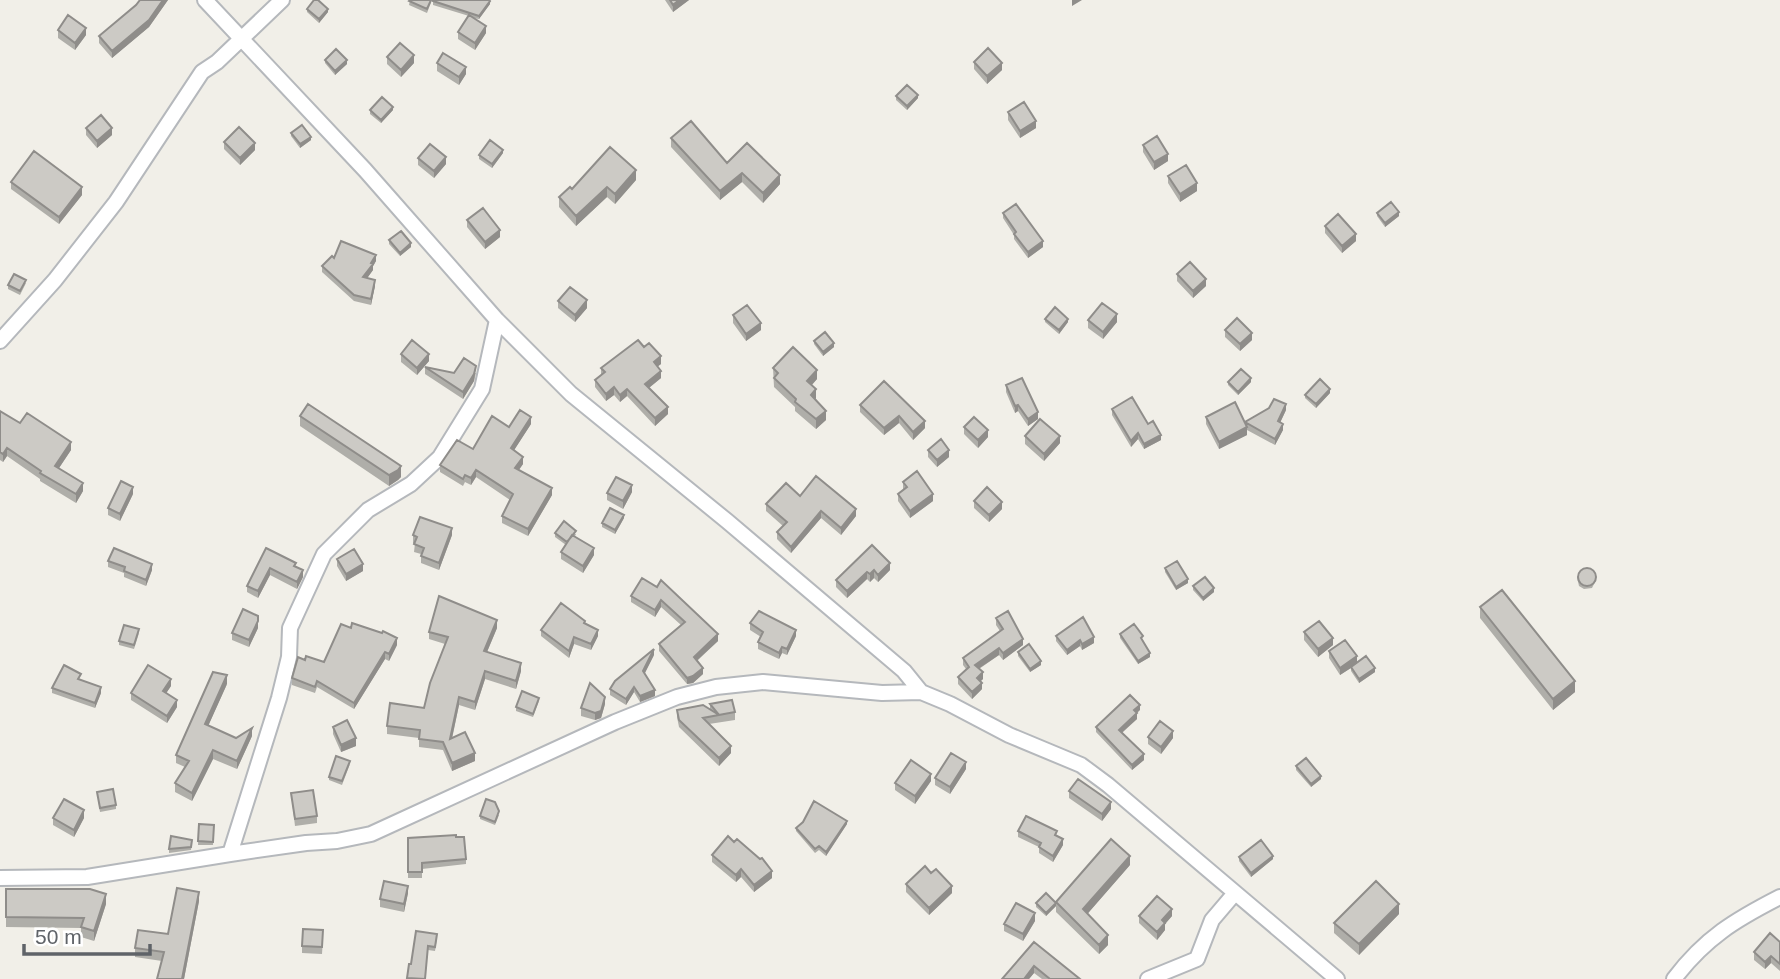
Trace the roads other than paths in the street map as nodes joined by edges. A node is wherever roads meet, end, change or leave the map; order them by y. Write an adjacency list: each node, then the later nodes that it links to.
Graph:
1 (205, 0): 3 (street)
2 (282, 0): 3 (street)
3 (242, 38): 4 (street); 5 (street)
4 (498, 320): 6 (street); 7 (street)
5 (0, 341)
6 (921, 692): 7 (street); 9 (street)
7 (230, 854): 8 (street)
8 (0, 878)
9 (1235, 893): 11 (street); 12 (street)
10 (1780, 897): 13 (street)
11 (1148, 979)
12 (1337, 979)
13 (1674, 979)

